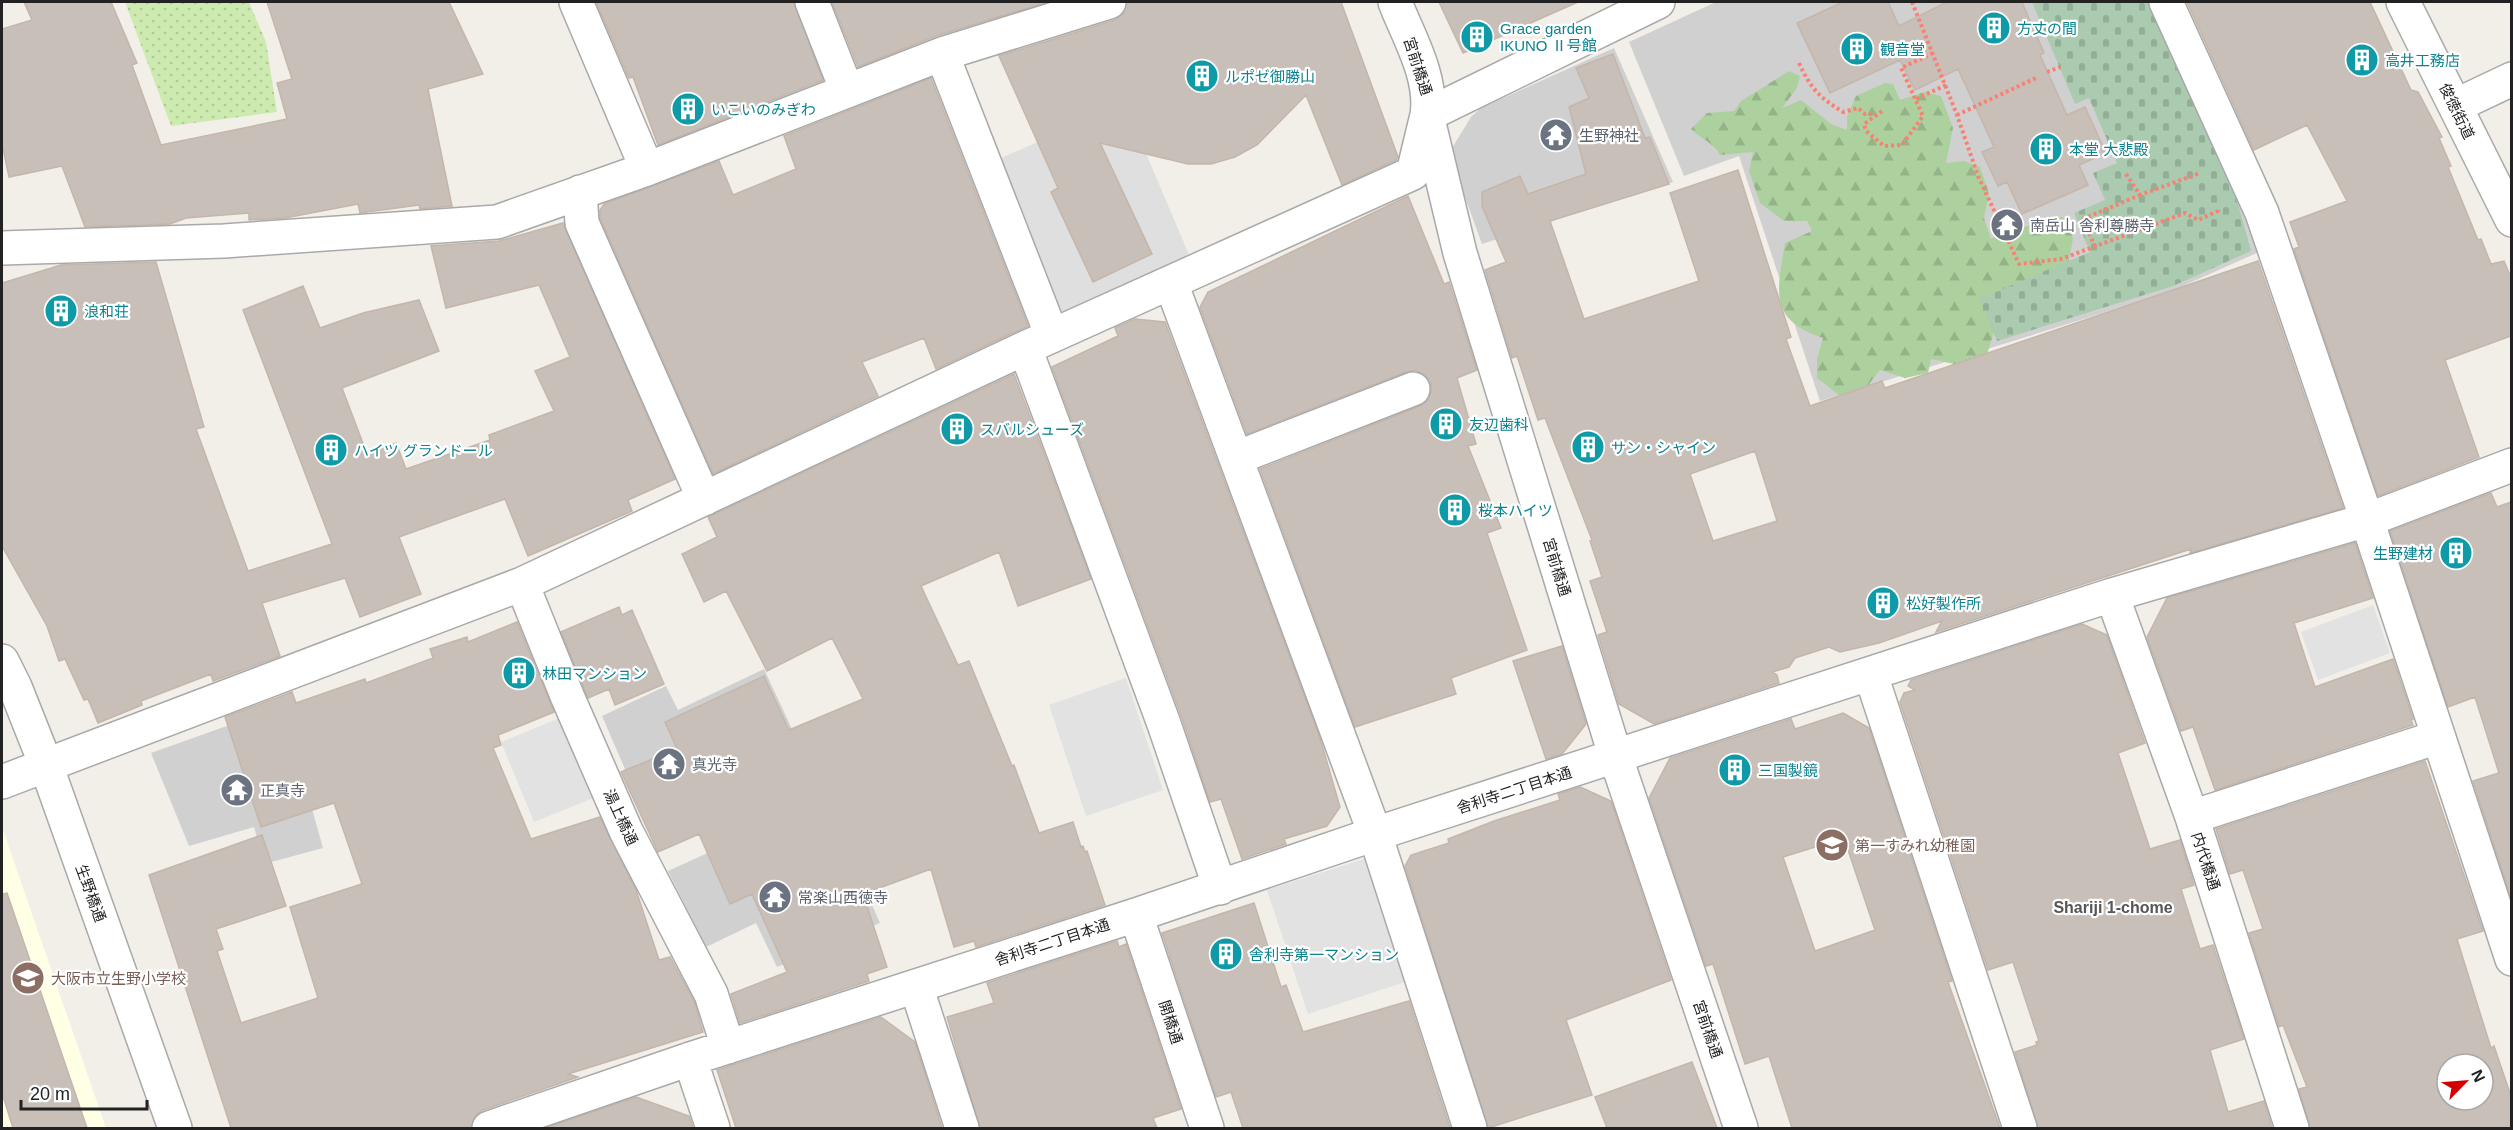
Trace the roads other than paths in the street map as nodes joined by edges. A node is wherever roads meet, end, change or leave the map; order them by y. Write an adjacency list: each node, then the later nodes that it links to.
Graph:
1 (576, 2): 13 (street)
2 (812, 2): 10 (street)
3 (1109, 2): 8 (street)
4 (1395, 2): 12 (street, 宮前橋通)
5 (1658, 2): 12 (street)
6 (2166, 2): 23 (street)
7 (2403, 2): 11 (street, 俊徳街道)
8 (942, 54): 10 (street); 18 (street)
9 (2511, 79): 11 (street)
10 (847, 91): 13 (street)
11 (2455, 106): 15 (street, 俊徳街道)
12 (1427, 115): 17 (street); 29 (street, 宮前橋通)
13 (647, 169): 14 (street)
14 (580, 192): 16 (street); 22 (street)
15 (2511, 220)
16 (2, 248)
17 (1171, 283): 18 (street); 20 (street)
18 (1039, 342): 22 (street); 34 (street)
19 (1413, 389): 20 (street)
20 (1236, 458): 33 (street)
21 (2511, 465): 23 (street, 舎利寺二丁目本通)
22 (704, 499): 24 (street)
23 (2367, 520): 25 (street, 舎利寺二丁目本通); 28 (street)
24 (522, 584): 30 (street); 38 (street, 湯上橋通)
25 (2112, 595): 27 (street, 舎利寺二丁目本通); 32 (street, 内代橋通)
26 (2, 661): 30 (street, 生野橋通)
27 (1870, 675): 29 (street, 舎利寺二丁目本通); 47 (street)
28 (2438, 737): 32 (street); 36 (street)
29 (1616, 758): 33 (street, 舎利寺二丁目本通); 46 (street, 宮前橋通)
30 (46, 765): 31 (street); 40 (street, 生野橋通)
31 (2, 782)
32 (2192, 817): 48 (street, 内代橋通)
33 (1375, 834): 34 (street, 舎利寺二丁目本通); 45 (street)
34 (1220, 888): 35 (street, 舎利寺二丁目本通)
35 (1136, 915): 37 (street, 舎利寺二丁目本通); 44 (street, 開橋通)
36 (2511, 959)
37 (916, 986): 38 (street, 舎利寺二丁目本通); 43 (street)
38 (728, 1047): 39 (street, 舎利寺二丁目本通)
39 (690, 1059): 41 (street, 舎利寺二丁目本通); 42 (street)
40 (175, 1128)
41 (489, 1128)
42 (713, 1128)
43 (962, 1128)
44 (1207, 1128)
45 (1470, 1128)
46 (1741, 1128)
47 (2020, 1128)
48 (2292, 1128)

